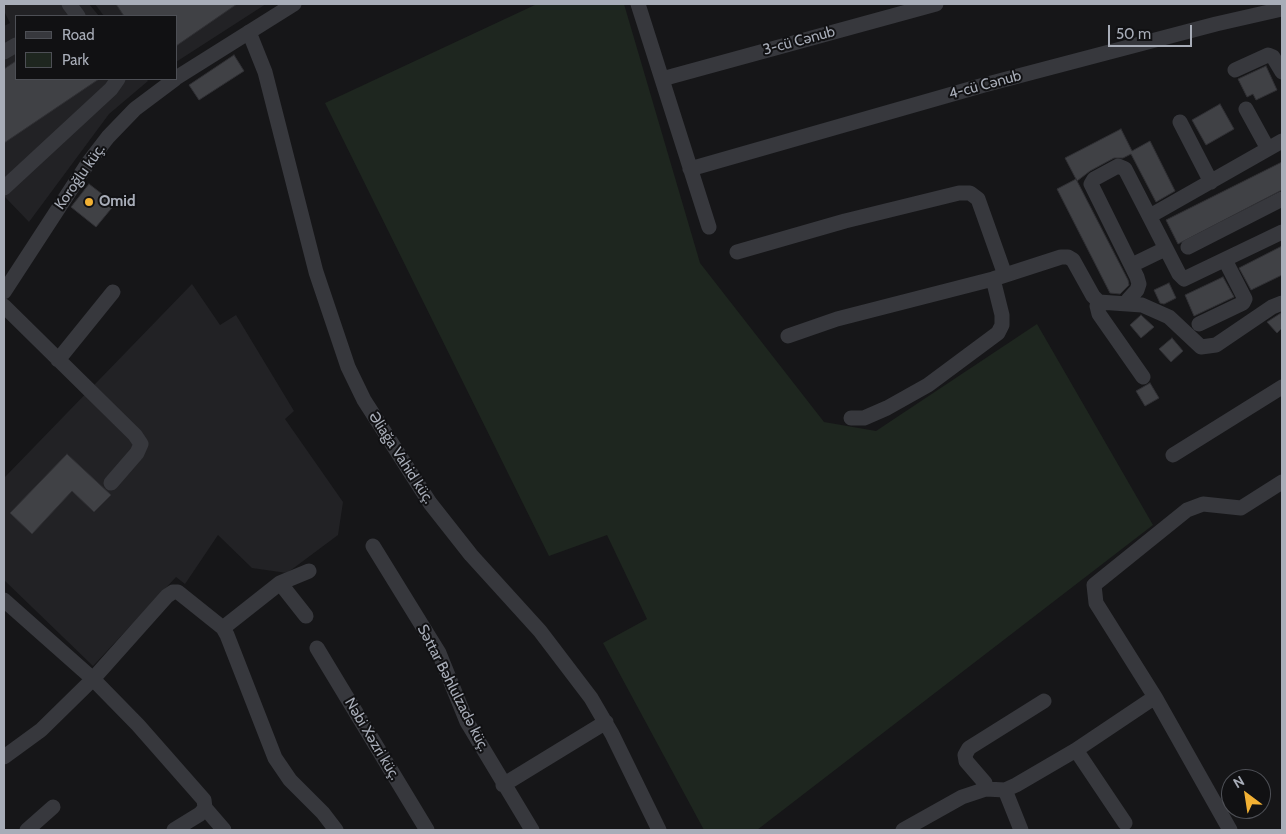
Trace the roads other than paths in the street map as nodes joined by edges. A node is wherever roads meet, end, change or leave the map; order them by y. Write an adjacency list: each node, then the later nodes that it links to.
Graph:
1 (294, 4): 5 (street, Koroğlu küç.)
2 (638, 4): 11 (street)
3 (936, 4): 11 (street, 3-cü Cənub)
4 (1282, 9): 18 (street, 4-cü Cənub)
5 (249, 32): 10 (street, Koroğlu küç.); 56 (street, Əliağa Vahid küç.)
6 (15, 45): 7 (street)
7 (4, 52)
8 (1235, 70): 9 (street)
9 (1282, 72)
10 (178, 77)
11 (662, 79): 18 (street)
12 (117, 80): 20 (street)
13 (173, 80): 31 (street, Koroğlu küç.)
14 (1246, 109): 17 (street)
15 (1180, 122): 19 (street)
16 (1282, 141): 17 (street)
17 (1268, 149): 19 (street)
18 (690, 170): 23 (street)
19 (1211, 182): 22 (street)
20 (4, 188)
21 (1282, 199): 25 (street)
22 (1150, 216): 26 (street); 29 (street)
23 (709, 227)
24 (1282, 232): 28 (street)
25 (1188, 247)
26 (1166, 249): 28 (street); 29 (street)
27 (737, 252): 30 (street)
28 (1225, 260): 37 (street)
29 (1132, 266): 33 (street)
30 (999, 277): 34 (street); 38 (street); 42 (street)
31 (4, 292)
32 (113, 292): 39 (street)
33 (1128, 300)
34 (1099, 302): 35 (street); 40 (street)
35 (1282, 303)
36 (4, 306): 39 (street)
37 (1199, 324)
38 (788, 336)
39 (58, 360): 45 (street)
40 (1143, 377)
41 (1282, 387): 43 (street)
42 (850, 418)
43 (1173, 455)
44 (1282, 482): 54 (street)
45 (111, 483)
46 (373, 546): 59 (street, Səttar Bəhlulzadə küç.)
47 (309, 571): 48 (street)
48 (280, 583): 50 (street); 51 (street)
49 (4, 600): 53 (street)
50 (306, 616)
51 (223, 628): 53 (street); 68 (street)
52 (317, 648): 69 (street, Nəbi Xəzri küç.)
53 (92, 680): 58 (street); 63 (street)
54 (1155, 697): 57 (street); 74 (street)
55 (1044, 701): 60 (street)
56 (606, 722): 59 (street); 71 (street, Əliağa Vahid küç.)
57 (1076, 750): 61 (street); 64 (street)
58 (4, 757)
59 (503, 785): 70 (street, Səttar Bəhlulzadə küç.)
60 (986, 789): 61 (street); 72 (street)
61 (1005, 790): 73 (street)
62 (53, 806): 65 (street)
63 (205, 808): 66 (street); 67 (street)
64 (1125, 823)
65 (27, 830)
66 (174, 830)
67 (224, 830)
68 (336, 830)
69 (427, 830)
70 (532, 830)
71 (659, 830)
72 (903, 830)
73 (1021, 830)
74 (1230, 830)

